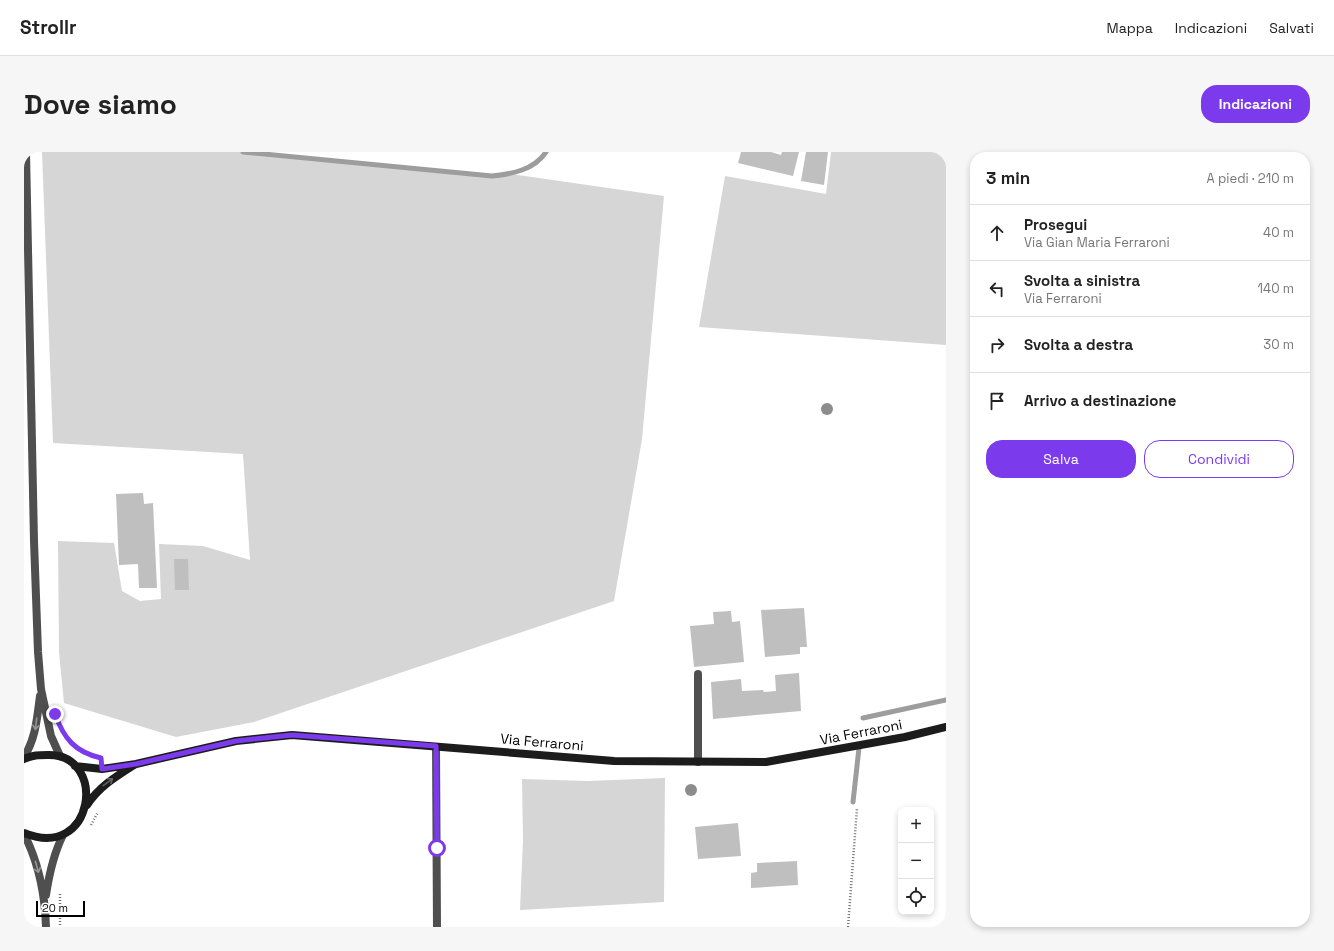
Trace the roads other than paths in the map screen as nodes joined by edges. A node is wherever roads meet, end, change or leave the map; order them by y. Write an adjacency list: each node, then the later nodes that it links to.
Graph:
1 (26, 152): 2 (street)
2 (26, 295): 4 (street)
3 (698, 674): 9 (street)
4 (40, 689): 7 (street); 8 (street, one-way to 8)
5 (946, 727): 9 (main road, Via Ferraroni)
6 (436, 746): 9 (main road, Via Ferraroni); 10 (main road, Via Ferraroni); 17 (street)
7 (60, 756): 8 (main road); 11 (main road)
8 (24, 758)
9 (698, 762)
10 (136, 764): 11 (main road, Via Ferraroni); 12 (main road, Via Ferraroni, one-way to 10)
11 (75, 766): 12 (main road)
12 (86, 806): 14 (main road, Via Ferraroni)
13 (24, 834): 14 (main road); 15 (street, one-way to 15)
14 (63, 835): 15 (street)
15 (45, 902): 16 (street)
16 (46, 927)
17 (437, 927)

